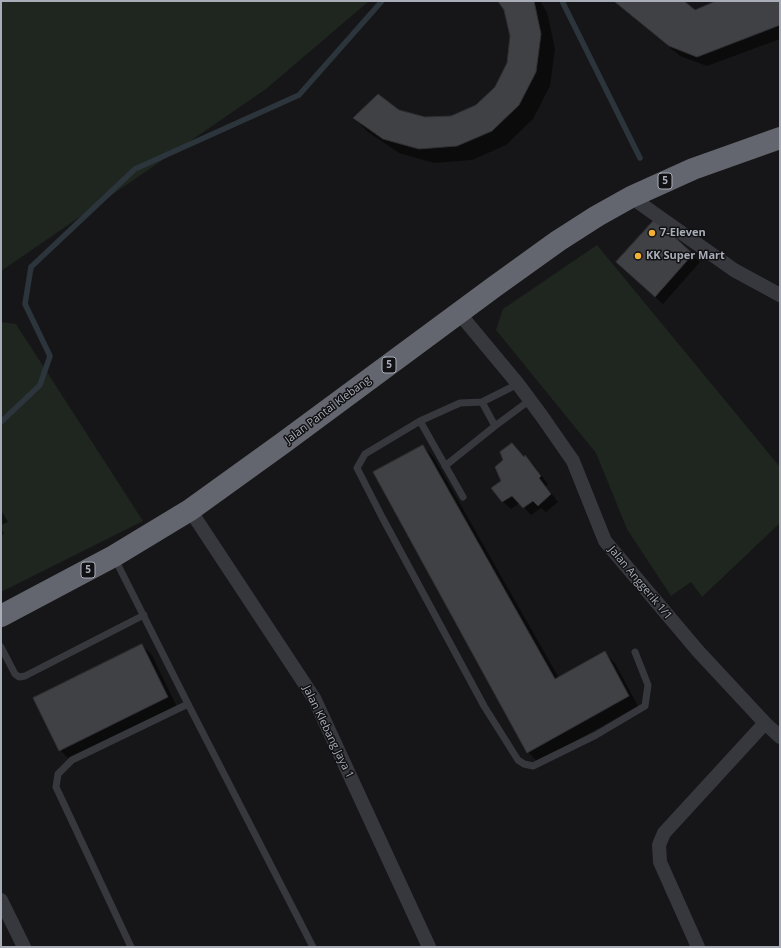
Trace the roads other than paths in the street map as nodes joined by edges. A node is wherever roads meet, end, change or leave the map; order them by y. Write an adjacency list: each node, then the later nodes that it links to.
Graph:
1 (780, 138): 2 (highway, Jalan Pantai Klebang / 5)
2 (631, 197): 3 (street); 4 (highway, Jalan Pantai Klebang / 5)
3 (780, 295)
4 (459, 313): 5 (street, Jalan Anggerik 1/1); 12 (highway, Jalan Pantai Klebang / 5)
5 (518, 384): 6 (street, Jalan Anggerik 1/1); 7 (lane)
6 (530, 400): 9 (lane); 19 (street, Jalan Anggerik 1/1)
7 (482, 402): 8 (lane); 9 (lane)
8 (420, 421): 10 (lane); 17 (lane)
9 (495, 426): 10 (lane)
10 (445, 466): 11 (lane)
11 (462, 497)
12 (190, 510): 13 (highway, Jalan Pantai Klebang / 5); 25 (street, Jalan Klebang Jaya 1)
13 (114, 556): 14 (lane); 15 (highway, Jalan Pantai Klebang / 5)
14 (144, 615): 16 (lane); 18 (lane)
15 (1, 616)
16 (1, 647)
17 (635, 652)
18 (188, 704): 23 (lane); 24 (lane)
19 (765, 723): 20 (street, Jalan Anggerik 1/1); 26 (street)
20 (780, 737)
21 (1, 900): 22 (street)
22 (24, 947)
23 (131, 947)
24 (313, 947)
25 (429, 947)
26 (698, 947)

